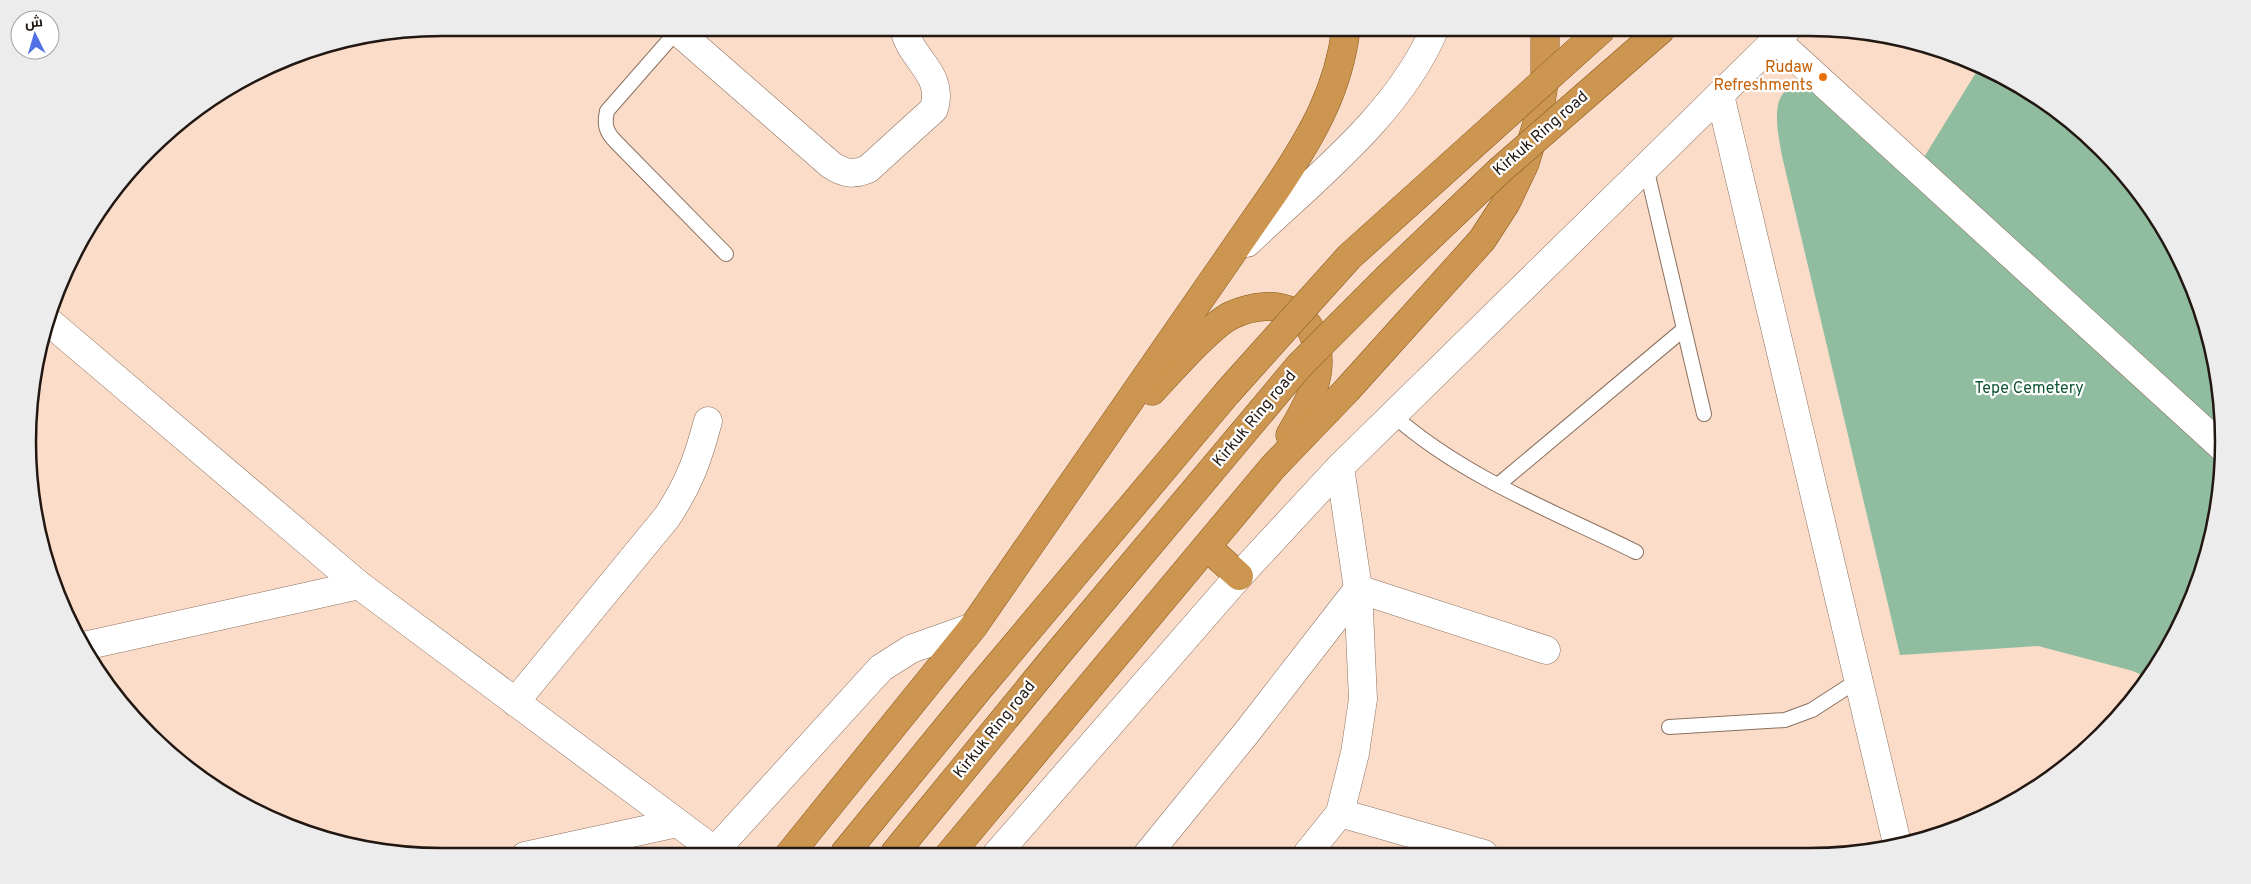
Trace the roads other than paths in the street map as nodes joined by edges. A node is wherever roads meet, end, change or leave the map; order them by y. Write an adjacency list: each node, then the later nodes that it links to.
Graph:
1 (670, 36): 13 (lane)
2 (684, 36): 3 (street)
3 (905, 36)
4 (1345, 36): 14 (highway)
5 (1432, 36): 14 (street)
6 (1545, 36): 22 (highway)
7 (1594, 36): 43 (highway, bridge)
8 (1654, 36): 44 (highway, Kirkuk Ring road, bridge)
9 (1779, 36): 11 (street)
10 (1785, 36): 20 (street)
11 (1720, 94): 12 (street); 33 (street)
12 (1646, 167): 16 (lane); 18 (street)
13 (726, 254)
14 (1221, 267): 21 (highway)
15 (54, 326): 28 (street)
16 (1684, 329): 17 (lane); 24 (lane)
17 (1704, 414)
18 (1393, 415): 23 (street); 24 (lane)
19 (708, 421): 34 (street)
20 (2215, 440)
21 (1090, 457): 22 (highway); 30 (highway)
22 (1273, 467): 25 (highway)
23 (1340, 467): 27 (street); 29 (street)
24 (1499, 484): 26 (lane)
25 (1207, 547): 27 (highway); 45 (highway)
26 (1636, 552)
27 (1239, 576): 46 (street)
28 (359, 585): 31 (street); 34 (street)
29 (1358, 589): 32 (street); 36 (street); 47 (street)
30 (973, 627): 41 (street); 42 (highway)
31 (91, 645)
32 (1546, 650)
33 (1860, 680): 35 (lane); 38 (street)
34 (515, 702): 37 (street)
35 (1670, 728)
36 (1340, 813): 48 (street); 49 (street)
37 (678, 822): 39 (street); 40 (street)
38 (1896, 838)
39 (562, 848)
40 (707, 848)
41 (717, 848)
42 (794, 848)
43 (849, 848)
44 (899, 848)
45 (954, 848)
46 (1002, 848)
47 (1153, 848)
48 (1312, 848)
49 (1463, 848)

